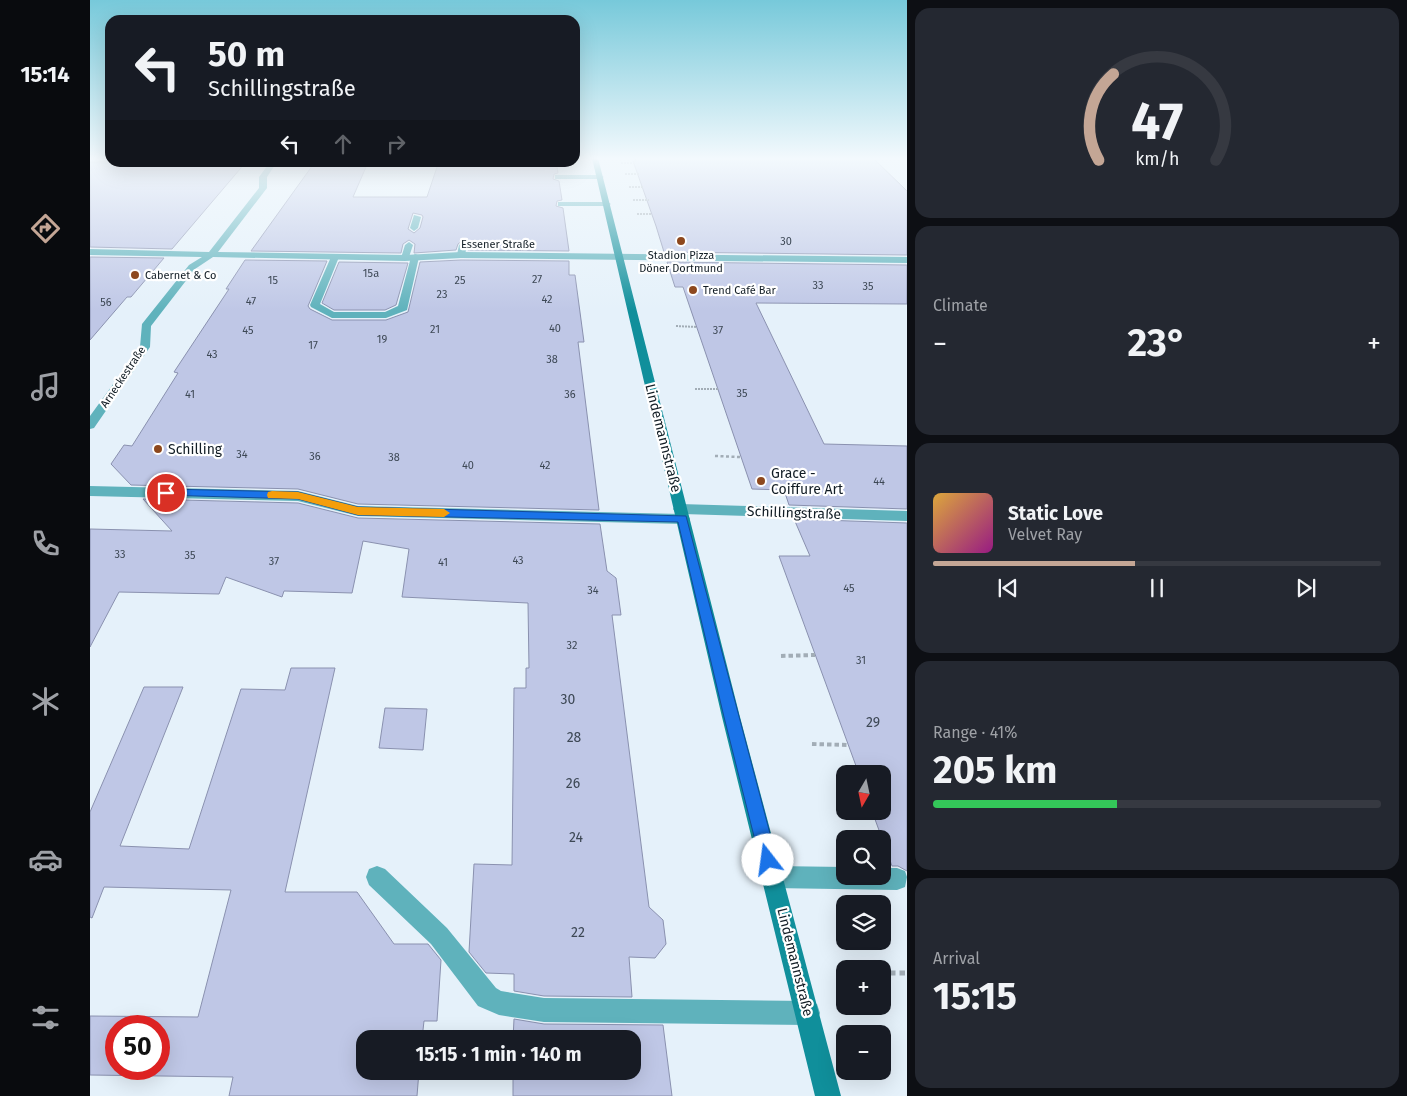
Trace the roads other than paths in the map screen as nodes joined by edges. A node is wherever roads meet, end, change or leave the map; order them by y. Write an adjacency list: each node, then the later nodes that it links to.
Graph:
1 (247, 209): 8 (street, Arneckestraße)
2 (608, 209): 10 (main road, Lindemannstraße)
3 (417, 217): 4 (street)
4 (414, 228)
5 (409, 245): 12 (street)
6 (463, 245): 9 (street)
7 (90, 252): 8 (street, Essener Straße)
8 (212, 254): 11 (street, Essener Straße); 14 (street, Arneckestraße)
9 (461, 255): 10 (street, Essener Straße); 12 (street, Essener Straße)
10 (620, 256): 13 (street, Essener Straße); 16 (main road, Lindemannstraße)
11 (335, 257): 12 (street, Essener Straße); 12 (street)
12 (410, 258)
13 (907, 260)
14 (90, 425)
15 (90, 491): 16 (street, Schillingstraße)
16 (681, 514): 17 (street, Schillingstraße); 19 (main road, Lindemannstraße)
17 (907, 516)
18 (378, 877): 21 (street)
19 (773, 878): 20 (street); 21 (main road, Lindemannstraße)
20 (897, 879)
21 (808, 1013): 22 (main road, Lindemannstraße)
22 (828, 1096)

